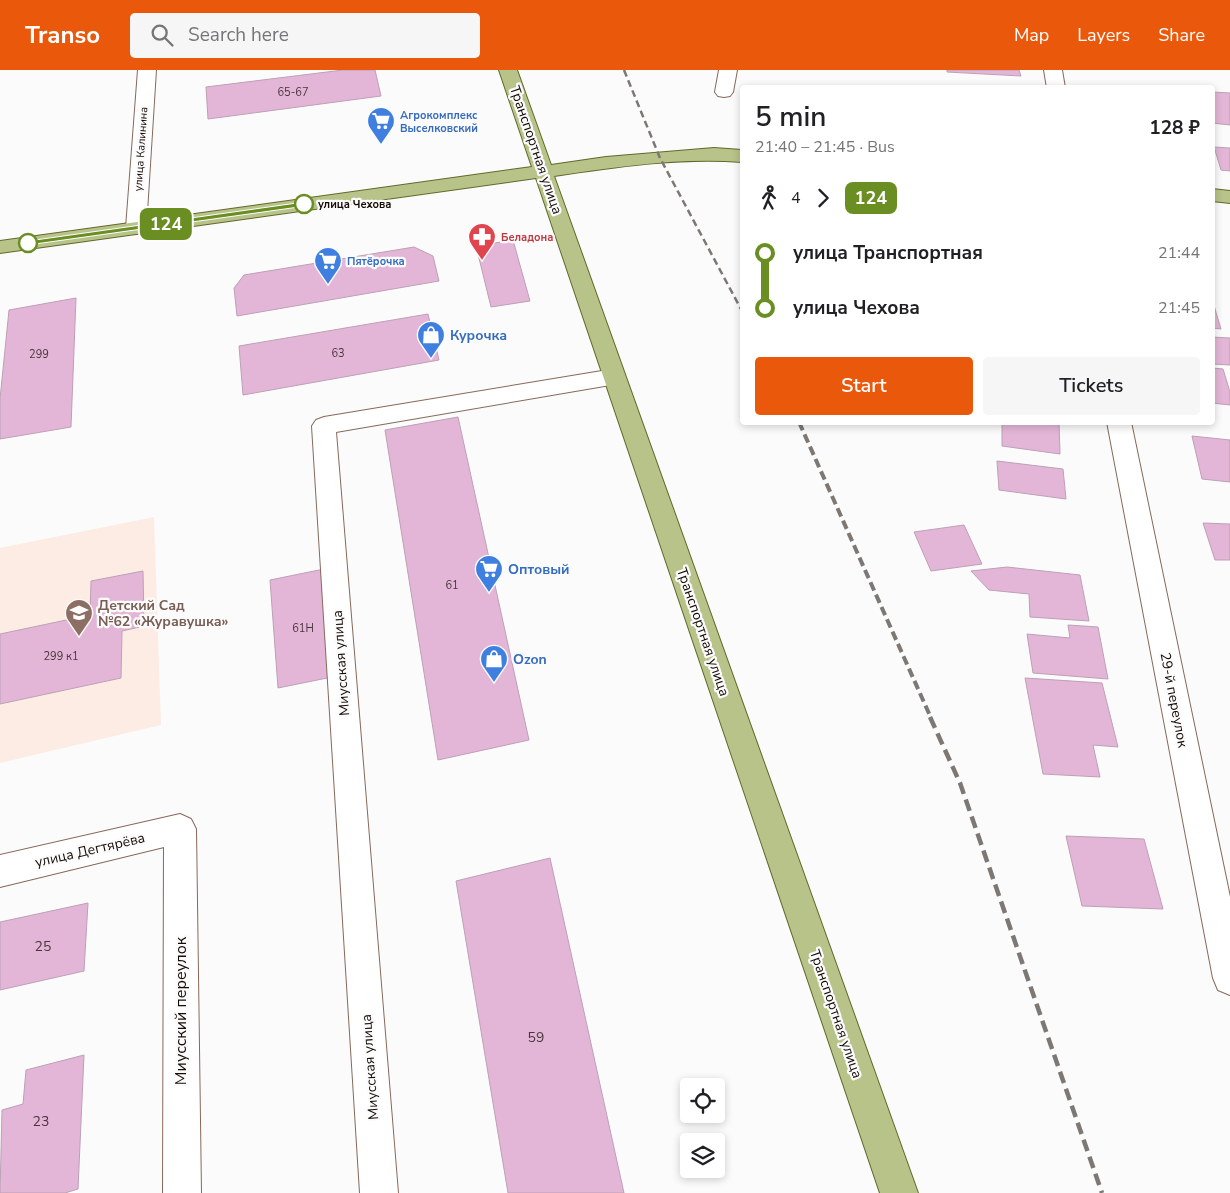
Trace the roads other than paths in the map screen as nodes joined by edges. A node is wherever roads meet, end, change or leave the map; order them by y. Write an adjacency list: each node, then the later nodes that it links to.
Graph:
1 (147, 70): 11 (street, улица Калинина)
2 (508, 70): 8 (main road, Транспортная улица)
3 (728, 70): 6 (street)
4 (1053, 70): 5 (street)
5 (1056, 85)
6 (724, 92)
7 (740, 156): 8 (main road)
8 (544, 170): 11 (main road); 13 (main road, Транспортная улица)
9 (1215, 195): 10 (main road)
10 (1230, 197)
11 (136, 228): 12 (main road)
12 (0, 247)
13 (614, 377): 19 (street, Миусская улица); 20 (main road, Транспортная улица)
14 (1120, 425): 17 (street, 29-й переулок)
15 (180, 829): 16 (street, улица Дегтярёва); 18 (street, Миусский переулок)
16 (0, 870)
17 (1230, 978)
18 (182, 1193)
19 (379, 1193)
20 (899, 1193)

